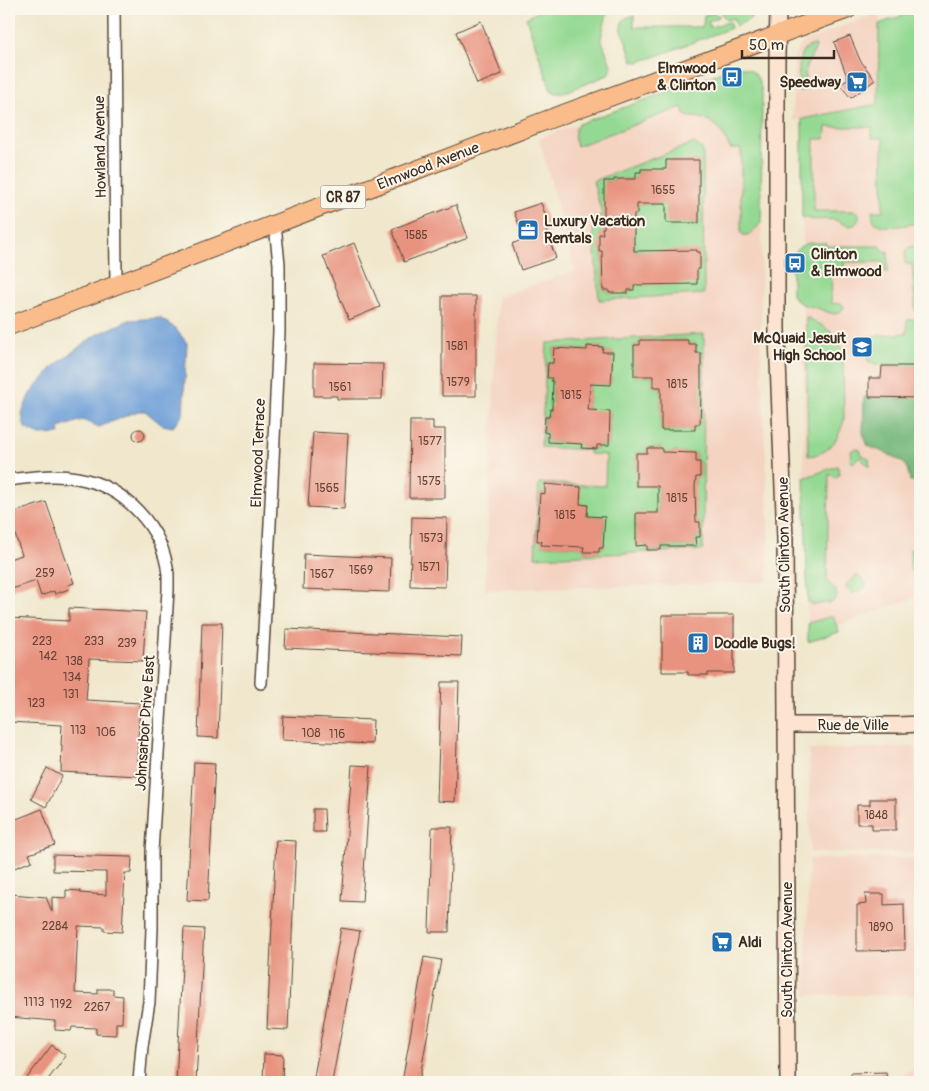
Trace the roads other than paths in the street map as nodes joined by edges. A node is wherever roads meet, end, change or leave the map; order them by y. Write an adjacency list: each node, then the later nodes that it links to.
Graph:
1 (114, 9): 6 (street, Howland Avenue)
2 (778, 9): 4 (street, South Clinton Avenue)
3 (848, 9): 4 (main road, Elmwood Avenue / CR 87)
4 (777, 35): 5 (main road, Elmwood Avenue / CR 87); 11 (street, South Clinton Avenue)
5 (275, 225): 6 (main road, Elmwood Avenue / CR 87); 9 (street, Elmwood Terrace)
6 (116, 285): 7 (main road, Elmwood Avenue / CR 87)
7 (9, 326)
8 (9, 480): 12 (street, Johnsarbor Drive East)
9 (261, 682)
10 (920, 724): 11 (street, Rue de Ville)
11 (786, 725): 13 (street, South Clinton Avenue)
12 (139, 1082)
13 (788, 1082)

